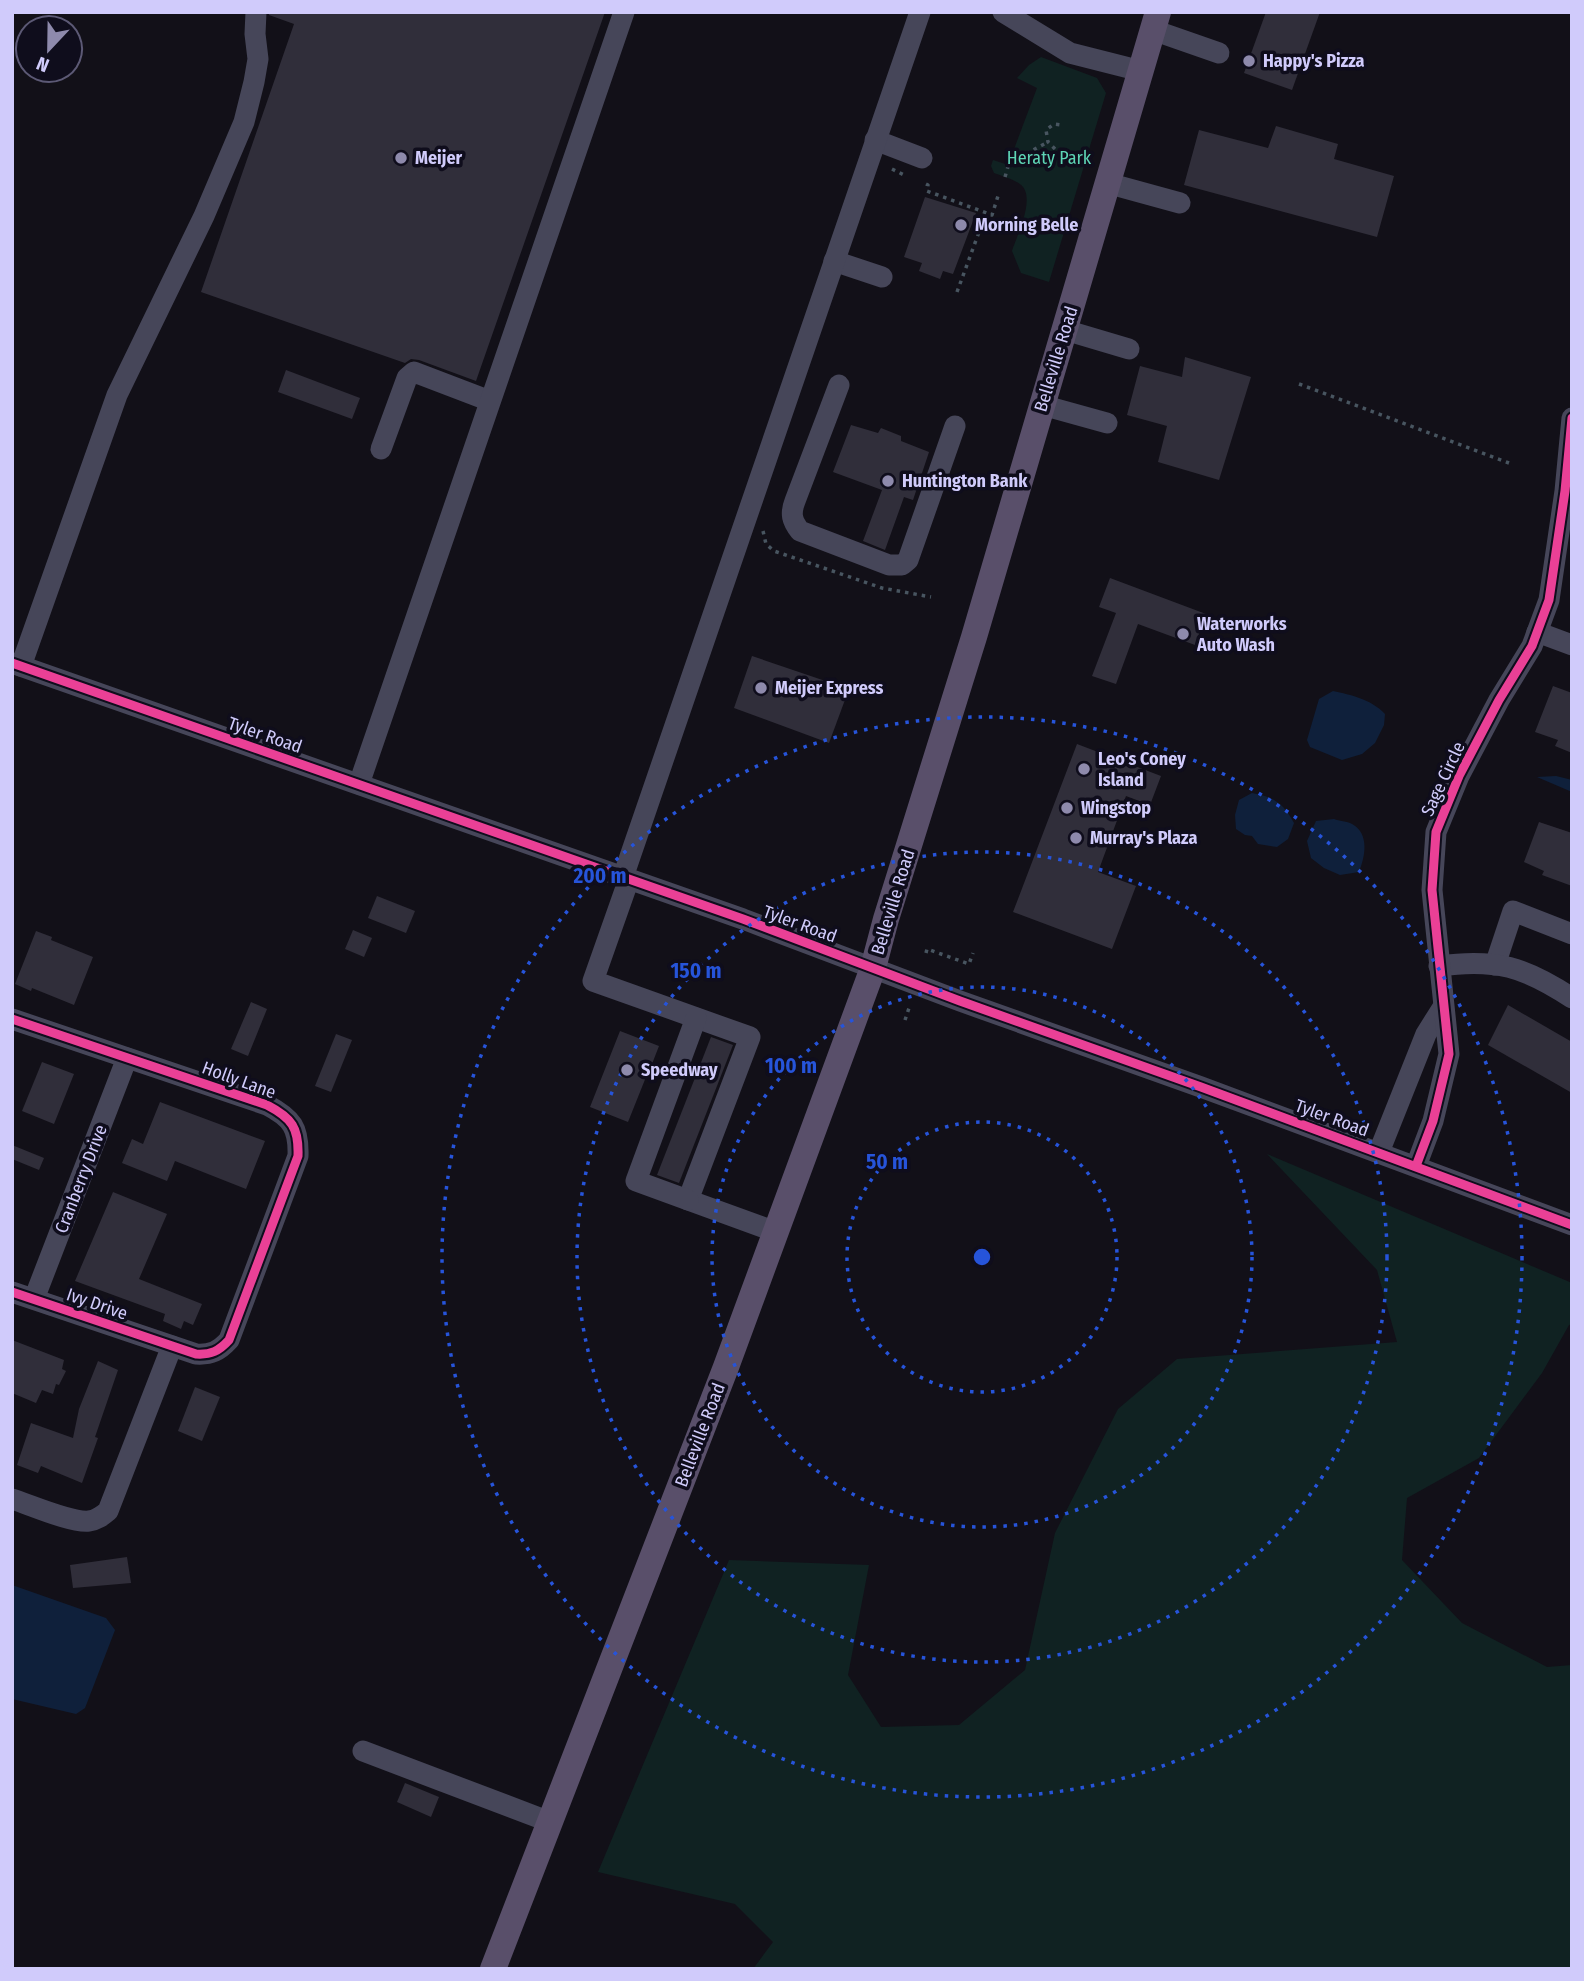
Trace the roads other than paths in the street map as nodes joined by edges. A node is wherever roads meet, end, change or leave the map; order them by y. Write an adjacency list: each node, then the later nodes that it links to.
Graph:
1 (256, 12): 26 (street)
2 (624, 12): 17 (street)
3 (920, 12): 8 (street)
4 (1003, 12): 7 (street)
5 (1155, 21): 6 (street); 7 (main road, Belleville Road)
6 (1219, 53)
7 (1141, 71): 10 (main road, Belleville Road)
8 (875, 140): 9 (street); 12 (street)
9 (922, 158)
10 (1107, 183): 11 (street); 14 (main road, Belleville Road)
11 (1180, 203)
12 (834, 261): 13 (street); 28 (street)
13 (882, 277)
14 (1065, 330): 15 (street); 18 (main road, Belleville Road)
15 (1129, 349)
16 (839, 384): 21 (street)
17 (490, 401): 23 (street); 27 (street)
18 (1042, 405): 20 (street); 32 (main road, Belleville Road)
19 (1572, 418): 22 (street, Sage Circle)
20 (1107, 423)
21 (954, 426)
22 (1570, 448): 24 (street, Sage Circle)
23 (381, 449)
24 (1538, 632): 25 (street); 31 (street, Sage Circle)
25 (1572, 645)
26 (16, 665): 27 (street, Tyler Road)
27 (359, 784): 28 (street, Tyler Road)
28 (626, 878): 32 (street, Tyler Road); 35 (street)
29 (1572, 934): 30 (street)
30 (1495, 965): 31 (street); 33 (street)
31 (1439, 966): 34 (street, Sage Circle)
32 (873, 968): 38 (street, Tyler Road); 42 (main road, Belleville Road)
33 (1572, 998)
34 (1443, 1007): 38 (street); 39 (street, Sage Circle)
35 (696, 1018): 40 (street); 40 (street)
36 (12, 1019): 37 (street, Holly Lane)
37 (127, 1058): 44 (street, Cranberry Drive); 45 (street, Holly Lane)
38 (1379, 1152): 39 (street, Tyler Road)
39 (1416, 1166): 41 (street, Tyler Road)
40 (688, 1200): 42 (street)
41 (1572, 1225)
42 (776, 1232): 48 (main road, Belleville Road)
43 (12, 1292): 44 (street, Ivy Drive)
44 (34, 1300): 45 (street, Ivy Drive)
45 (172, 1346): 46 (street)
46 (12, 1499)
47 (363, 1751): 48 (street)
48 (550, 1822): 49 (main road, Belleville Road)
49 (494, 1969)

